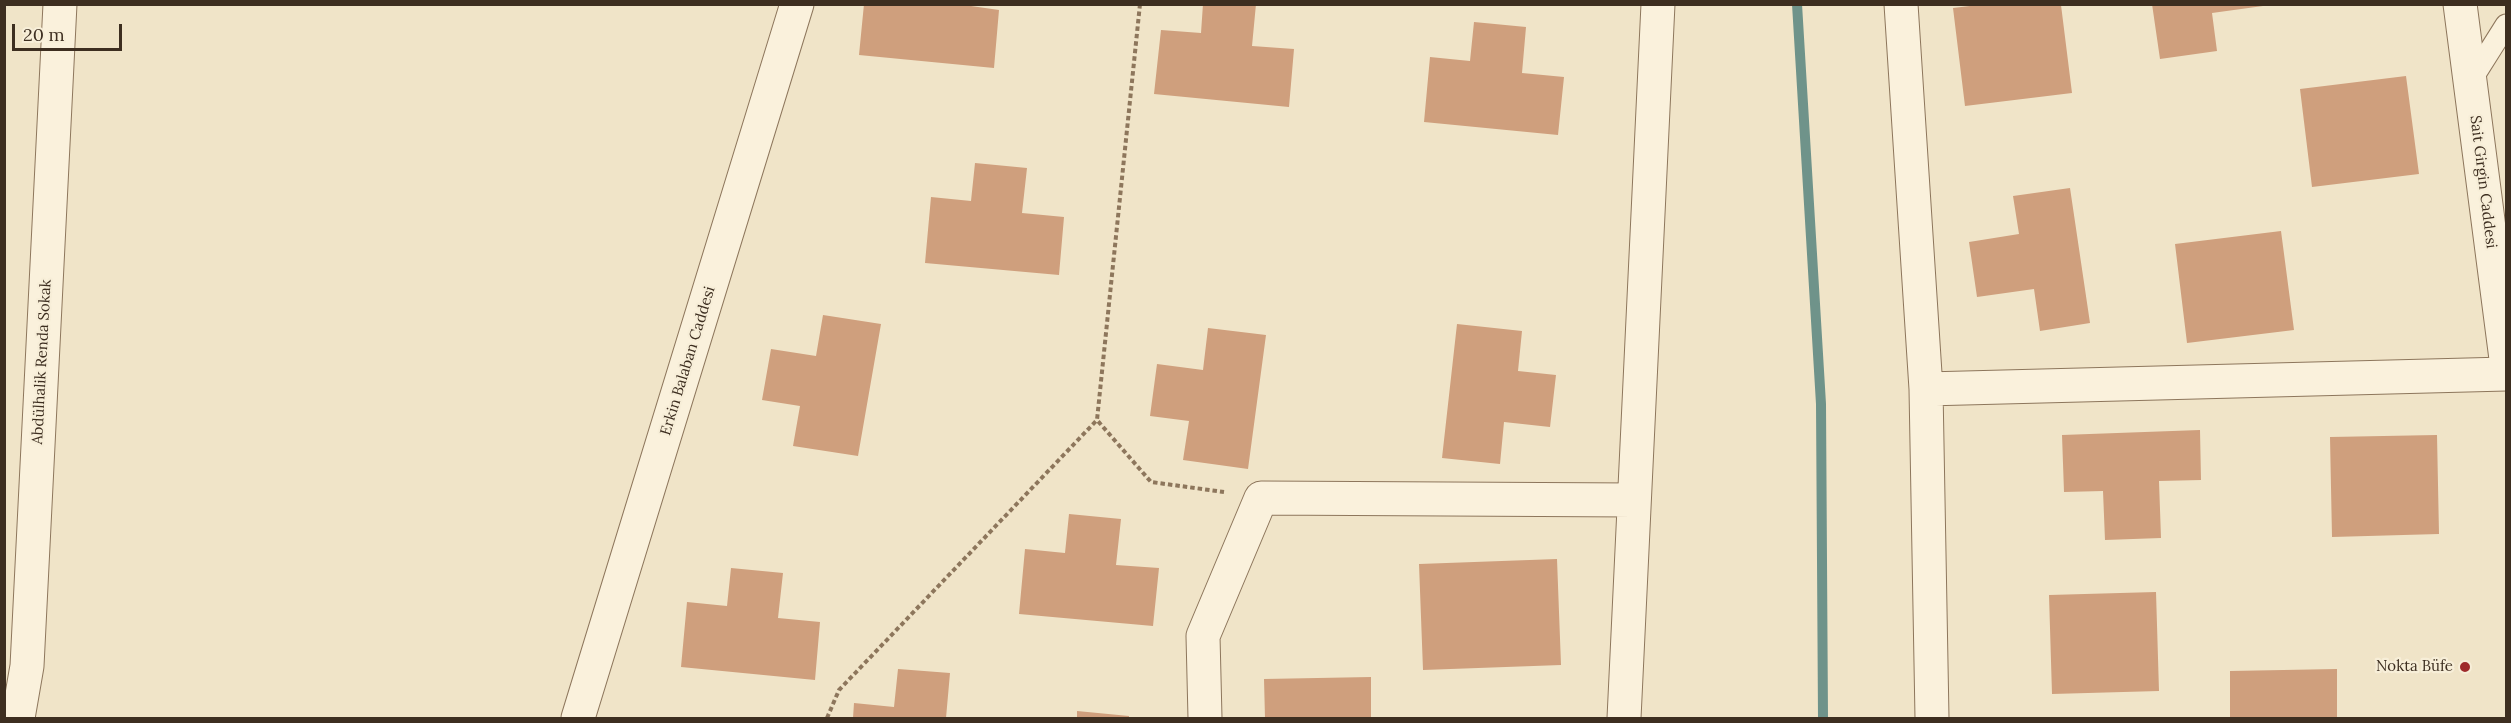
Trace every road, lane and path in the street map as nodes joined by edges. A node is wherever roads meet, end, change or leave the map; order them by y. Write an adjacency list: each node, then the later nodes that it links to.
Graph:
1 (60, 4): 15 (street, Abdülhalik Renda Sokak)
2 (797, 4): 16 (street, Erkin Balaban Caddesi)
3 (1140, 4): 12 (path)
4 (1658, 4): 14 (street)
5 (1901, 4): 11 (street)
6 (2460, 4): 8 (street, Sait Girgin Caddesi)
7 (2506, 25): 8 (lane)
8 (2470, 82): 9 (street, Sait Girgin Caddesi)
9 (2506, 359)
10 (2506, 374): 11 (street)
11 (1926, 389): 20 (street)
12 (1096, 420): 13 (path); 17 (path)
13 (1261, 498): 14 (street); 18 (street)
14 (1634, 500): 19 (street)
15 (14, 710)
16 (578, 718)
17 (827, 718)
18 (1205, 718)
19 (1624, 718)
20 (1932, 718)

